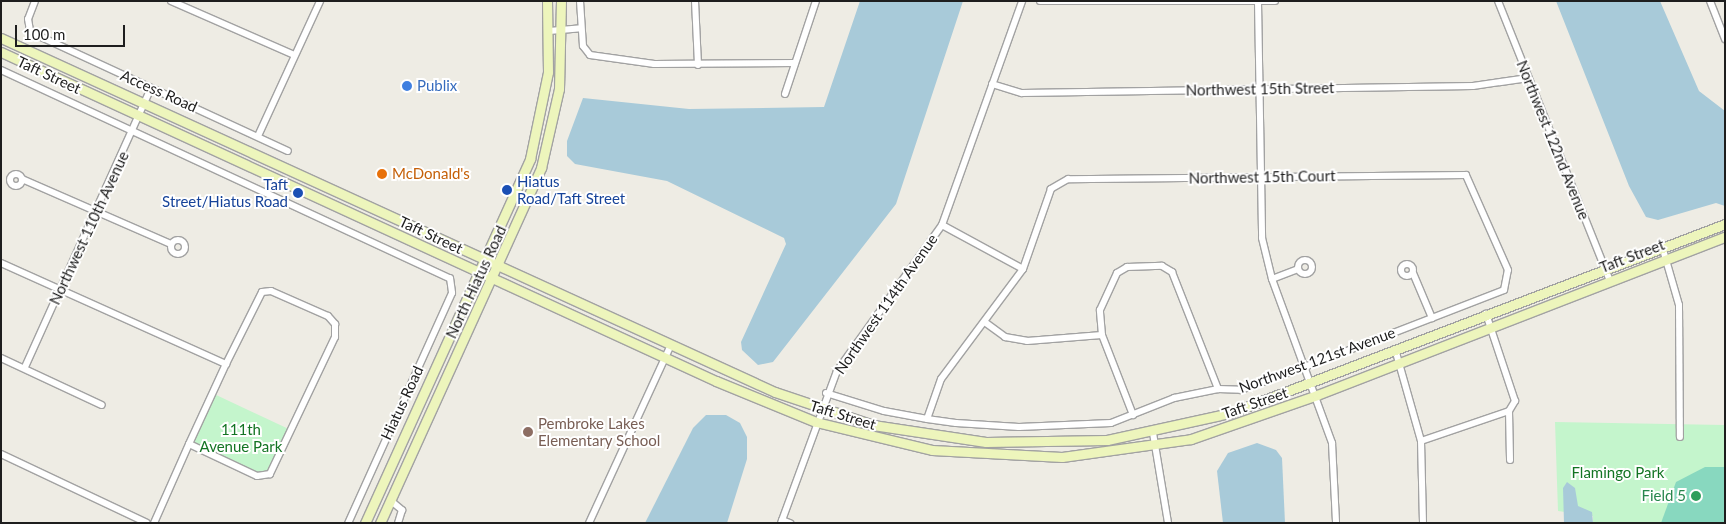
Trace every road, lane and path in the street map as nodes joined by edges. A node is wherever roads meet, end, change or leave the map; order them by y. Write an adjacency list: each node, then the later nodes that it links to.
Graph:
1 (35, 1): 28 (street, Access Road)
2 (171, 1): 22 (street)
3 (320, 1): 22 (street)
4 (547, 1): 18 (street, North Hiatus Road)
5 (561, 1): 16 (street, North Hiatus Road)
6 (580, 1): 17 (street)
7 (695, 1): 24 (street)
8 (816, 1): 23 (street)
9 (1022, 1): 27 (street, Northwest 114th Avenue)
10 (1040, 1): 14 (street)
11 (1276, 1): 15 (street)
12 (1498, 1): 26 (street, Northwest 122nd Avenue)
13 (1710, 1): 20 (street)
14 (1120, 2): 15 (street)
15 (1258, 2): 29 (street)
16 (563, 28): 17 (street); 18 (street); 52 (street, North Hiatus Road)
17 (581, 28): 24 (street)
18 (549, 31): 50 (street, North Hiatus Road)
19 (1, 38): 31 (street, Taft Street)
20 (1725, 39)
21 (1, 52): 32 (street, Taft Street)
22 (294, 55): 34 (street)
23 (795, 64): 24 (street); 30 (street)
24 (698, 65)
25 (1, 70): 33 (street, Taft Street)
26 (1528, 78): 29 (street, Northwest 15th Street); 53 (street, Northwest 122nd Avenue)
27 (992, 84): 29 (street, Northwest 15th Street); 45 (street, Northwest 114th Avenue)
28 (151, 88): 31 (street, Northwest 110th Avenue); 34 (street, Access Road)
29 (1258, 89): 37 (street)
30 (785, 94)
31 (145, 103): 32 (street, Northwest 110th Avenue); 39 (street, Taft Street)
32 (140, 116): 33 (street, Northwest 110th Avenue); 40 (street, Taft Street)
33 (134, 131): 41 (street, Northwest 110th Avenue); 61 (street, Taft Street)
34 (258, 136): 35 (street, Access Road)
35 (288, 151)
36 (1466, 174): 37 (street, Northwest 15th Court); 64 (street, Northwest 121st Avenue)
37 (1261, 177): 54 (street, Northwest 15th Court); 59 (street)
38 (22, 179): 41 (street)
39 (311, 180): 40 (street); 42 (street, Taft Street)
40 (305, 191): 43 (street, Taft Street)
41 (98, 211): 47 (street); 62 (street, Northwest 110th Avenue)
42 (383, 213): 43 (street); 50 (street, Taft Street)
43 (377, 224): 56 (street, Taft Street)
44 (1725, 224): 48 (street, Taft Street)
45 (942, 225): 54 (street); 82 (street, Northwest 114th Avenue)
46 (1725, 237): 49 (street, Taft Street)
47 (172, 244)
48 (1662, 244): 49 (street); 53 (street, Taft Street)
49 (1667, 257): 60 (street, Taft Street); 91 (street)
50 (486, 260): 52 (street, Taft Street); 56 (street, North Hiatus Road)
51 (1, 263): 62 (street)
52 (498, 266): 58 (street, North Hiatus Road); 65 (street, Taft Street)
53 (1604, 266): 60 (street, Northwest 122nd Avenue); 63 (street, Taft Street)
54 (1023, 269): 66 (street)
55 (1298, 270): 59 (street)
56 (481, 272): 58 (street, Taft Street); 72 (street, North Hiatus Road)
57 (1413, 273): 64 (street)
58 (492, 278): 68 (street, Taft Street); 74 (street, North Hiatus Road)
59 (1272, 279): 78 (street)
60 (1609, 279): 67 (street, Taft Street)
61 (452, 282): 103 (street, Hiatus Road)
62 (61, 290): 77 (street); 79 (street, Northwest 110th Avenue)
63 (1486, 314): 67 (street); 71 (street, Taft Street)
64 (1432, 318): 78 (street, Northwest 121st Avenue)
65 (618, 321): 68 (street); 70 (street, Taft Street)
66 (986, 324): 69 (street); 88 (street)
67 (1491, 326): 76 (street, Taft Street); 86 (street)
68 (613, 333): 75 (street, Taft Street)
69 (1102, 335): 81 (street); 87 (street)
70 (671, 345): 75 (street); 85 (street, Taft Street)
71 (1395, 349): 76 (street); 80 (street, Taft Street)
72 (444, 352): 74 (street); 104 (street, North Hiatus Road)
73 (1, 358): 79 (street)
74 (456, 358): 99 (street, North Hiatus Road)
75 (666, 358): 89 (street, Taft Street); 107 (street)
76 (1399, 362): 83 (street, Taft Street); 92 (street)
77 (226, 364): 94 (street); 94 (street)
78 (1306, 367): 80 (street); 81 (street, Northwest 121st Avenue)
79 (25, 368): 84 (street)
80 (1312, 383): 83 (street); 90 (street, Taft Street)
81 (1218, 389): 87 (street, Northwest 121st Avenue)
82 (826, 393): 85 (street, Northwest 114th Avenue); 88 (street, Northwest 121st Avenue)
83 (1317, 395): 95 (street, Taft Street); 110 (street)
84 (102, 405)
85 (820, 409): 89 (street, Northwest 114th Avenue); 93 (street, Taft Street)
86 (1509, 411): 92 (street); 98 (street)
87 (1133, 415): 88 (street, Northwest 121st Avenue)
88 (927, 419)
89 (816, 422): 97 (street, Taft Street); 100 (street, Northwest 114th Avenue)
90 (1153, 433): 93 (street, Taft Street); 95 (street)
91 (1680, 437)
92 (1422, 441): 111 (street)
93 (986, 442): 97 (street)
94 (189, 444): 102 (street)
95 (1155, 446): 97 (street, Taft Street); 109 (street)
96 (1, 454): 101 (street)
97 (985, 455)
98 (1510, 460)
99 (390, 500): 105 (street, North Hiatus Road); 106 (street)
100 (782, 522): 108 (street)
101 (147, 523)
102 (154, 523)
103 (348, 523)
104 (365, 523)
105 (380, 523)
106 (398, 523)
107 (589, 523)
108 (790, 523)
109 (1168, 523)
110 (1336, 523)
111 (1423, 523)

